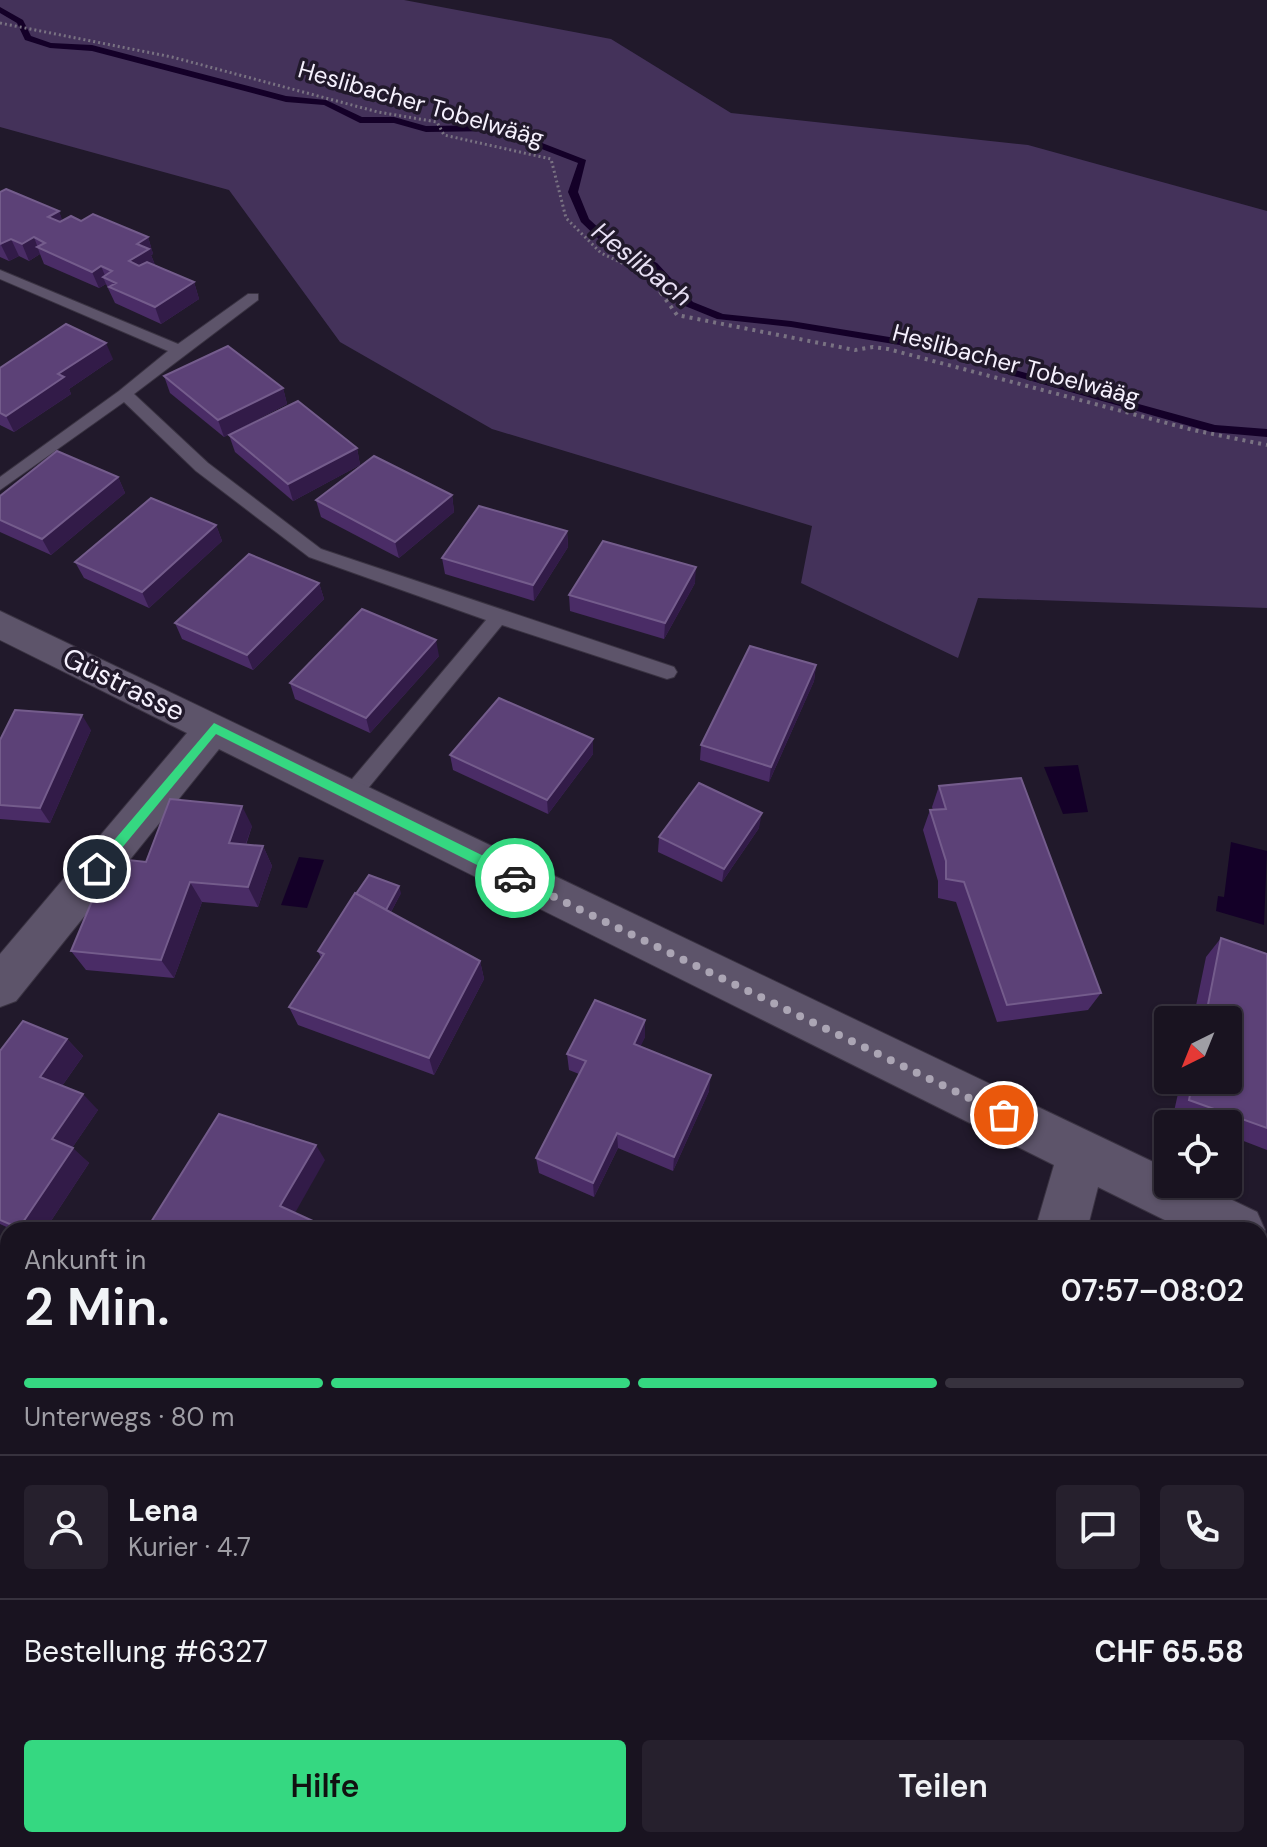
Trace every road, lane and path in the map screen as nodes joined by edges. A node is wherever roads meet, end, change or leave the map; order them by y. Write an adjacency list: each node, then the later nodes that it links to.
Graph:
1 (0, 23): 6 (path, Heslibacher Tobelwääg)
2 (0, 274): 4 (lane)
3 (253, 297): 4 (lane)
4 (179, 350): 5 (lane)
5 (125, 394): 7 (lane); 8 (lane)
6 (1267, 445)
7 (0, 485)
8 (498, 617): 10 (lane); 12 (lane)
9 (0, 624): 11 (street, Güstrasse)
10 (667, 672)
11 (214, 728): 12 (street, Güstrasse); 13 (street)
12 (349, 797): 14 (street, Güstrasse)
13 (0, 987)
14 (1082, 1154): 15 (street); 16 (street, Güstrasse)
15 (1063, 1222)
16 (1222, 1222)

